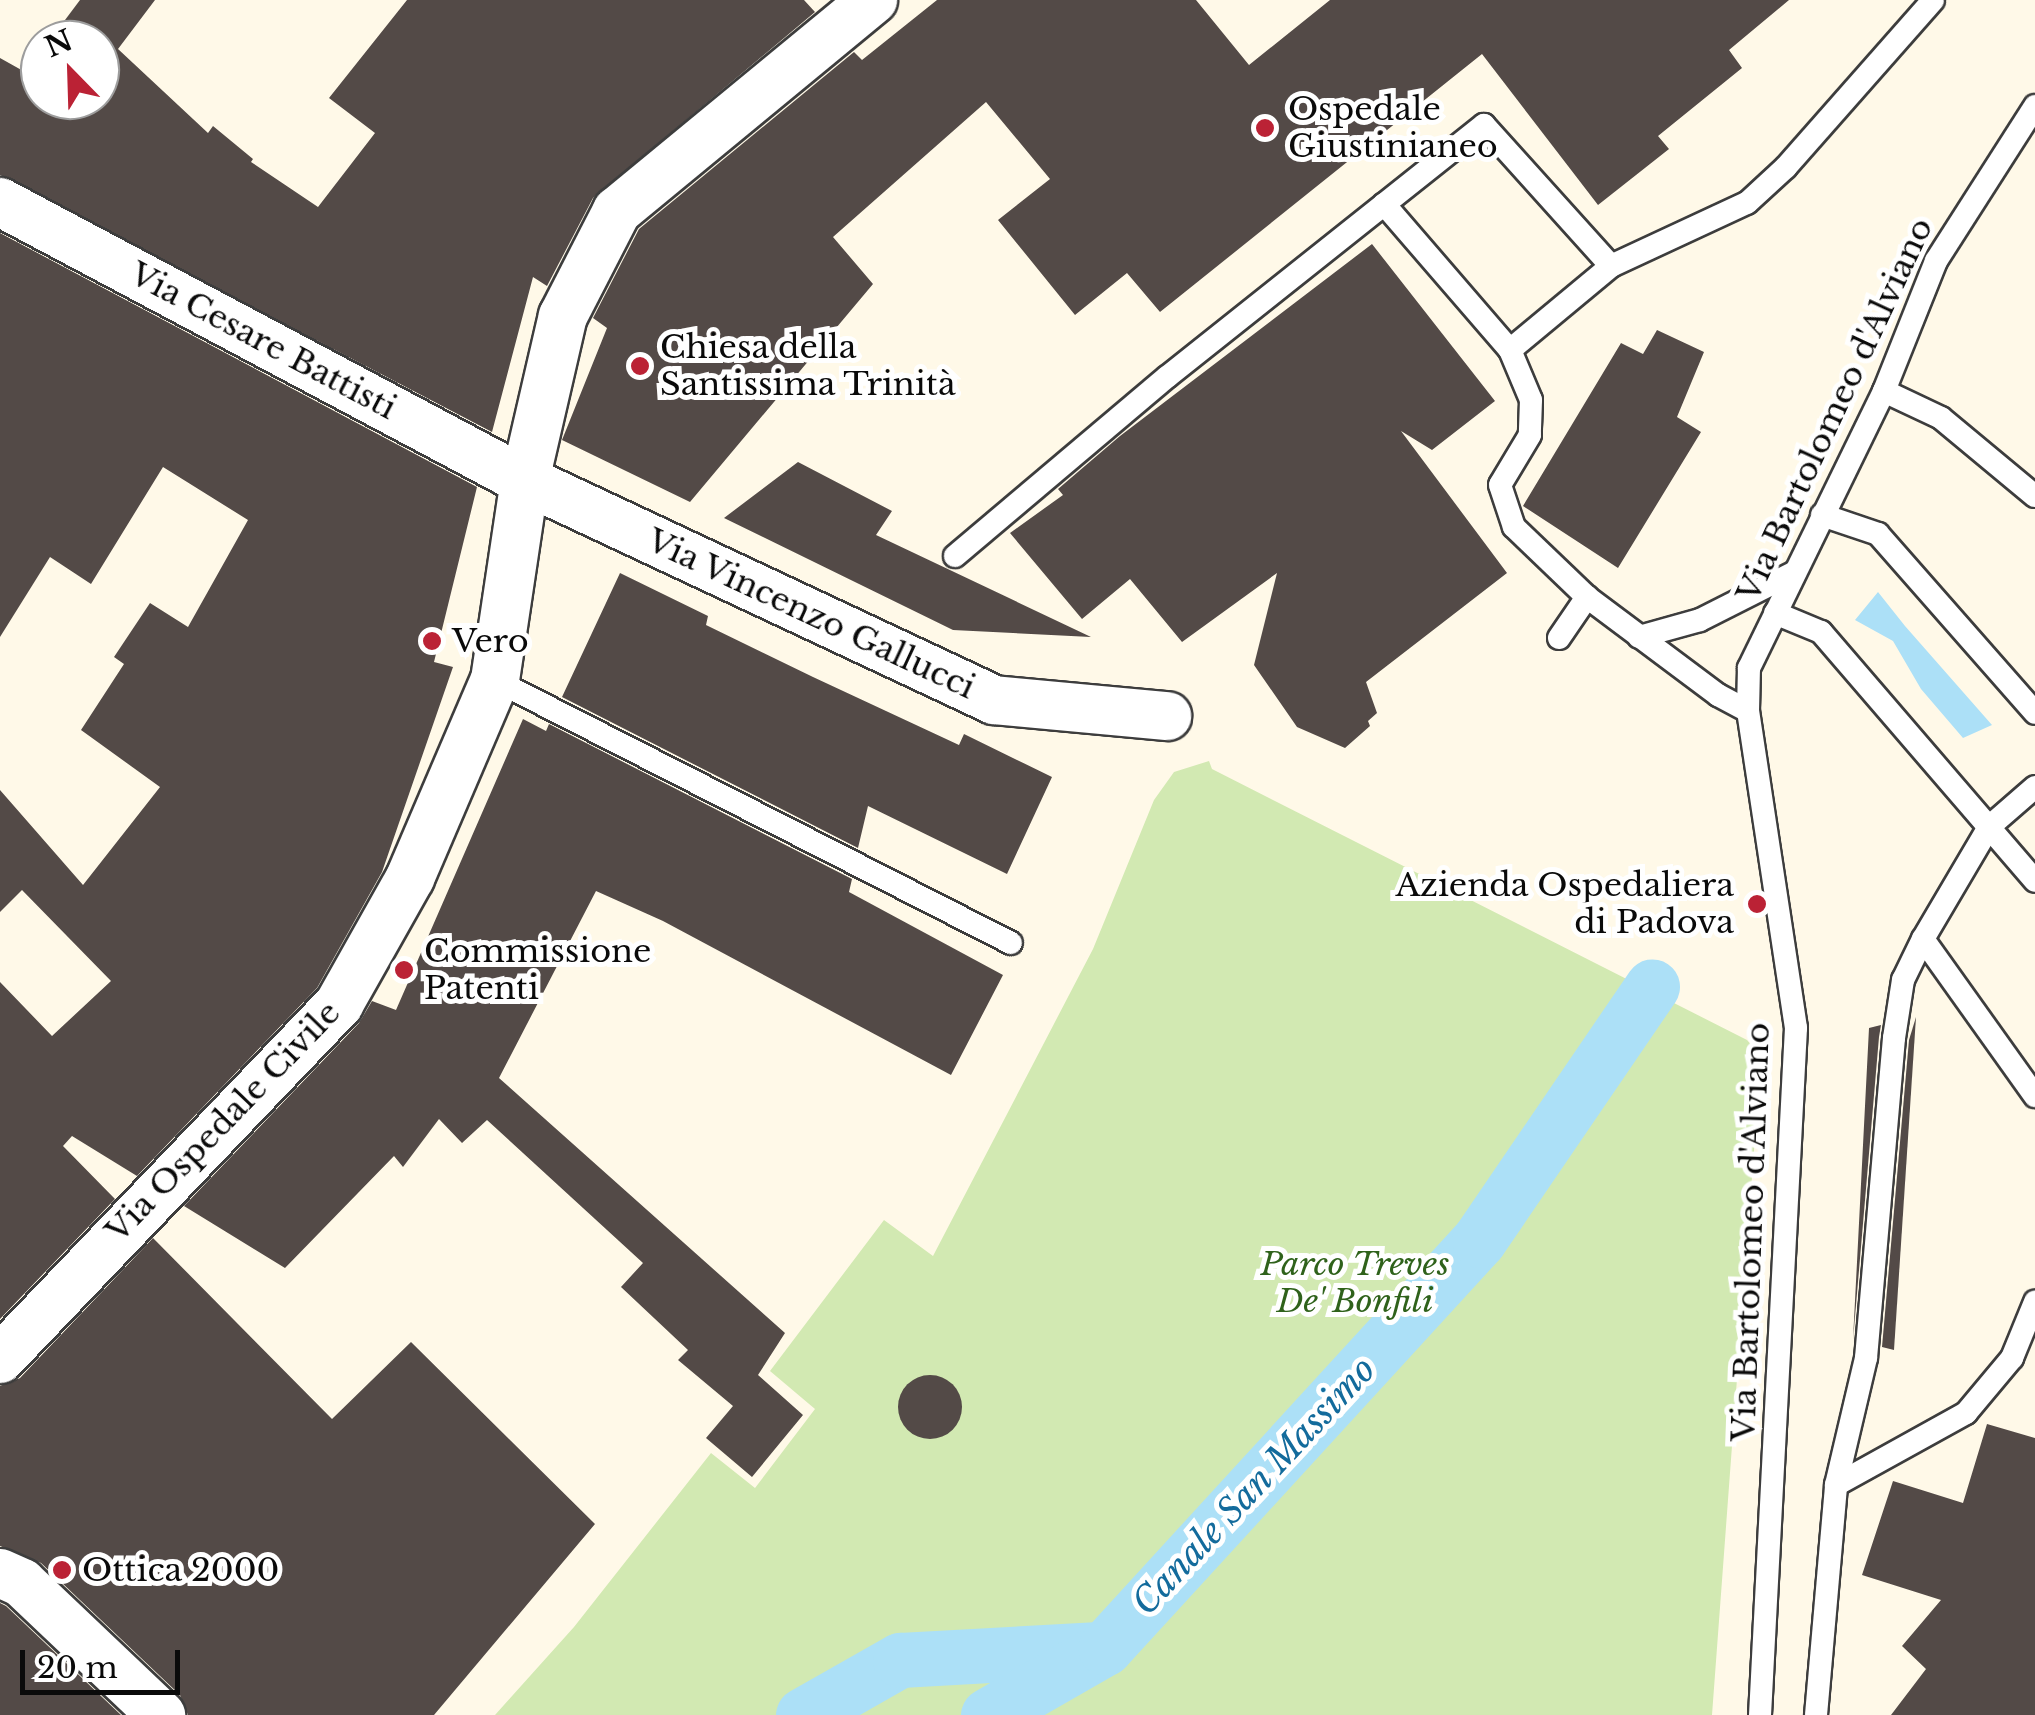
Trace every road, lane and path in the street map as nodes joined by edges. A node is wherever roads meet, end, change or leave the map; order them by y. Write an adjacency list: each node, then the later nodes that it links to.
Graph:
1 (872, 0): 9 (street, Via Ospedale Civile)
2 (1934, 0): 6 (lane)
3 (2035, 106): 8 (lane, Via Bartolomeo d'Alviano)
4 (0, 202): 9 (street, Via Cesare Battisti)
5 (1384, 204): 6 (lane); 7 (lane); 12 (lane)
6 (1611, 266): 7 (lane)
7 (1510, 350): 14 (lane)
8 (1884, 391): 10 (lane); 11 (lane, Via Bartolomeo d'Alviano)
9 (525, 480): 18 (street, Via Ospedale Civile); 21 (street, Via Vincenzo Gallucci)
10 (2035, 496)
11 (1822, 515): 13 (lane, Via Bartolomeo d'Alviano); 20 (lane)
12 (955, 556)
13 (1795, 572): 15 (lane, Via Bartolomeo d'Alviano); 16 (lane)
14 (1588, 596): 16 (lane); 17 (lane)
15 (1776, 613): 19 (lane, Via Bartolomeo d'Alviano); 23 (lane)
16 (1639, 637): 19 (lane)
17 (1559, 638)
18 (495, 680): 26 (lane); 29 (street, Via Ospedale Civile)
19 (1748, 710): 33 (lane, Via Bartolomeo d'Alviano)
20 (2035, 713)
21 (1167, 716)
22 (2035, 787): 23 (lane)
23 (1989, 826): 24 (lane); 25 (lane)
24 (2035, 881)
25 (1923, 939): 27 (lane); 30 (lane)
26 (1011, 943)
27 (2035, 1096)
28 (2035, 1302): 30 (lane)
29 (0, 1360)
30 (1836, 1485): 34 (lane)
31 (0, 1573): 32 (street)
32 (161, 1715)
33 (1760, 1715)
34 (1816, 1715)

